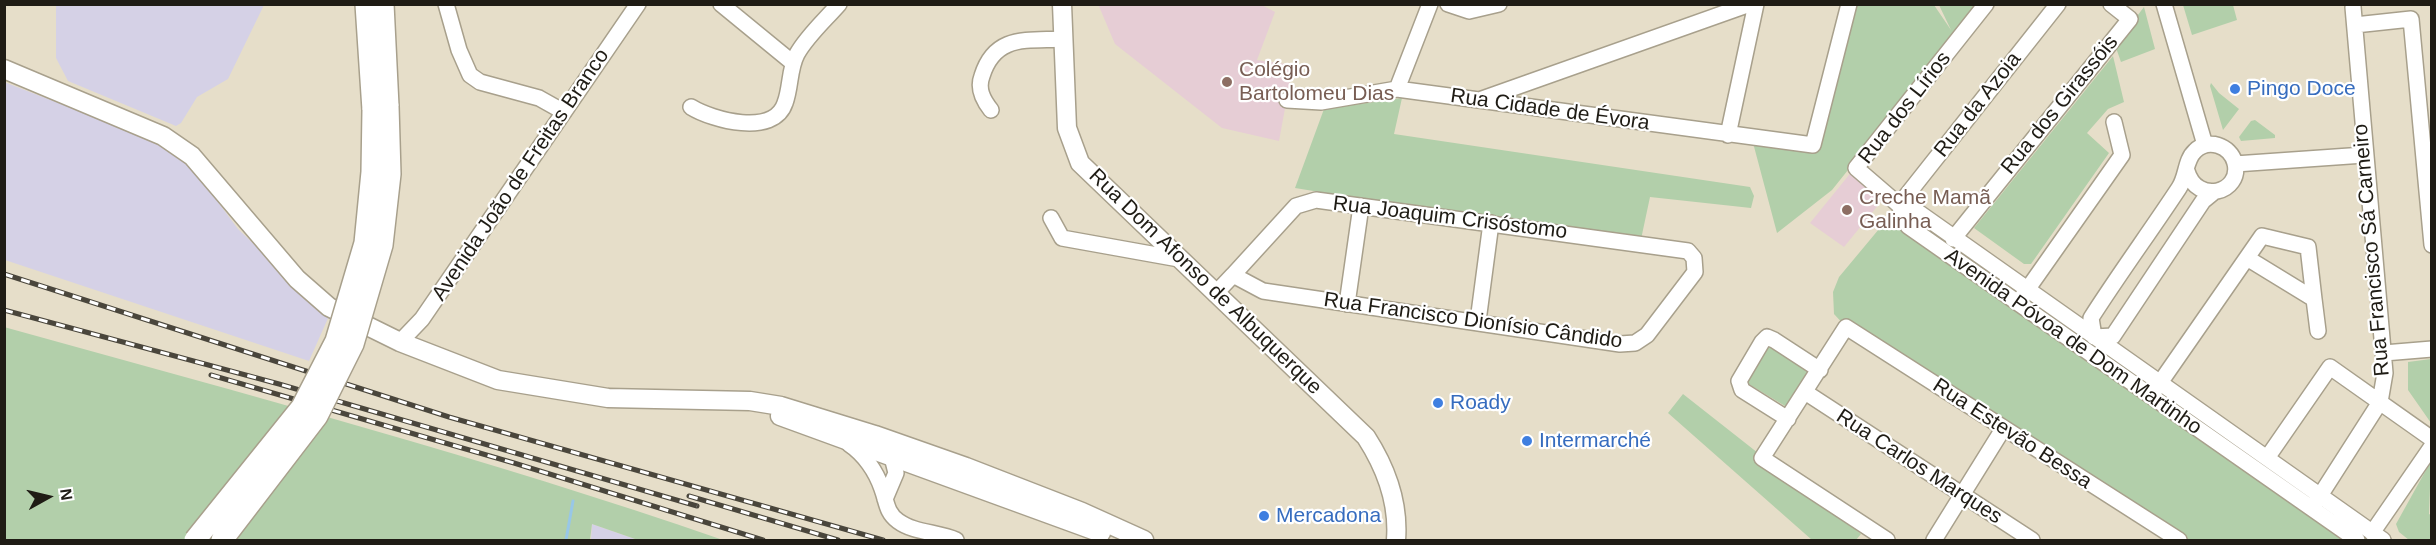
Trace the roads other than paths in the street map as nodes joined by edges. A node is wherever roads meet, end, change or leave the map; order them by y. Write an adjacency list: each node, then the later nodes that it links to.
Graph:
1 (366, 4): 78 (highway, bridge)
2 (383, 4): 79 (highway, bridge)
3 (446, 4): 28 (street)
4 (638, 4): 28 (street, Avenida João de Freitas Branco)
5 (721, 4): 21 (street)
6 (839, 4): 21 (street)
7 (1062, 4): 20 (main road, Rua Dom Afonso de Albuquerque)
8 (1430, 4): 23 (street)
9 (1448, 4): 10 (street)
10 (1499, 4)
11 (1750, 4): 25 (street)
12 (1756, 4): 30 (street)
13 (1849, 4): 30 (street, Rua Cidade de Évora)
14 (1986, 4): 36 (street, Rua dos Lírios)
15 (2058, 4): 36 (street, Rua da Azoia)
16 (2111, 4): 40 (street, Rua dos Girassóis)
17 (2164, 4): 31 (street)
18 (2350, 5): 19 (street, Rua Francisco Sá Carneiro)
19 (2355, 25): 32 (street, Rua Francisco Sá Carneiro); 42 (street)
20 (1063, 39): 27 (street); 41 (main road, Rua Dom Afonso de Albuquerque)
21 (793, 63): 26 (street)
22 (4, 69): 54 (main road)
23 (1397, 89): 24 (street, Rua Cidade de Évora); 25 (street, Rua Cidade de Évora)
24 (1287, 100)
25 (1479, 100): 30 (street, Rua Cidade de Évora)
26 (691, 108)
27 (991, 110)
28 (564, 112): 54 (street, Avenida João de Freitas Branco)
29 (2114, 122): 48 (street)
30 (1728, 135)
31 (2205, 145): 33 (street); 34 (street)
32 (2364, 155): 33 (street); 57 (street, Rua Francisco Sá Carneiro)
33 (2235, 164): 35 (street)
34 (2187, 171): 35 (street); 53 (street)
35 (2214, 192): 53 (street)
36 (1899, 205): 40 (street, Avenida Póvoa de Dom Martinho); 48 (street, Avenida Póvoa de Dom Martinho)
37 (1361, 206): 39 (street, Rua Joaquim Crisóstomo); 46 (street, Rua Joaquim Crisóstomo); 50 (street)
38 (1051, 218): 43 (street)
39 (1491, 223): 44 (street, Rua Joaquim Crisóstomo); 51 (street)
40 (1953, 239): 48 (street, Avenida Póvoa de Dom Martinho)
41 (1155, 242): 43 (street); 43 (street); 47 (main road, Rua Dom Afonso de Albuquerque)
42 (2432, 245)
43 (1135, 251)
44 (1694, 258): 51 (street, Rua Francisco Dionísio Cândido)
45 (2247, 258): 49 (street); 49 (street); 59 (street)
46 (1233, 274): 47 (street); 50 (street, Rua Francisco Dionísio Cândido)
47 (1215, 294): 83 (main road, Rua Dom Afonso de Albuquerque)
48 (2022, 296): 53 (street, Avenida Póvoa de Dom Martinho); 56 (street, Avenida Póvoa de Dom Martinho)
49 (2314, 299): 52 (street)
50 (1347, 304): 51 (street, Rua Francisco Dionísio Cândido)
51 (1478, 321)
52 (2318, 331)
53 (2094, 337): 56 (street); 59 (street, Avenida Póvoa de Dom Martinho)
54 (400, 342): 62 (main road)
55 (2432, 349): 57 (street)
56 (2085, 350): 61 (street, Avenida Póvoa de Dom Martinho)
57 (2384, 353): 63 (street, Rua Francisco Sá Carneiro)
58 (1820, 370): 60 (street); 64 (street); 65 (street, Rua Estevão Bessa)
59 (2160, 382): 61 (street); 72 (street, Avenida Póvoa de Dom Martinho)
60 (1805, 392): 64 (street); 75 (street, Rua Carlos Marques)
61 (2150, 396): 76 (street, Avenida Póvoa de Dom Martinho)
62 (714, 401): 66 (main road); 67 (main road)
63 (2380, 402): 68 (street); 72 (street); 76 (street, Rua Francisco Sá Carneiro)
64 (1788, 419): 84 (street)
65 (2003, 429): 75 (street); 87 (street, Rua Estevão Bessa)
66 (875, 435): 70 (main road); 71 (street)
67 (840, 438): 71 (main road); 74 (street)
68 (2432, 439)
69 (2432, 446): 77 (street)
70 (920, 451): 71 (street); 82 (main road)
71 (894, 458): 73 (main road); 74 (street)
72 (2267, 458): 76 (street, Avenida Póvoa de Dom Martinho)
73 (927, 470): 74 (street); 81 (main road)
74 (887, 490): 80 (street)
75 (1963, 496): 85 (street); 86 (street, Rua Carlos Marques)
76 (2315, 502): 77 (street, Avenida Póvoa de Dom Martinho); 88 (street, Avenida Póvoa de Dom Martinho)
77 (2377, 537)
78 (195, 540)
79 (222, 540)
80 (956, 540)
81 (1120, 540)
82 (1144, 540)
83 (1396, 540)
84 (1887, 540)
85 (1934, 540)
86 (2032, 540)
87 (2179, 540)
88 (2357, 540)

